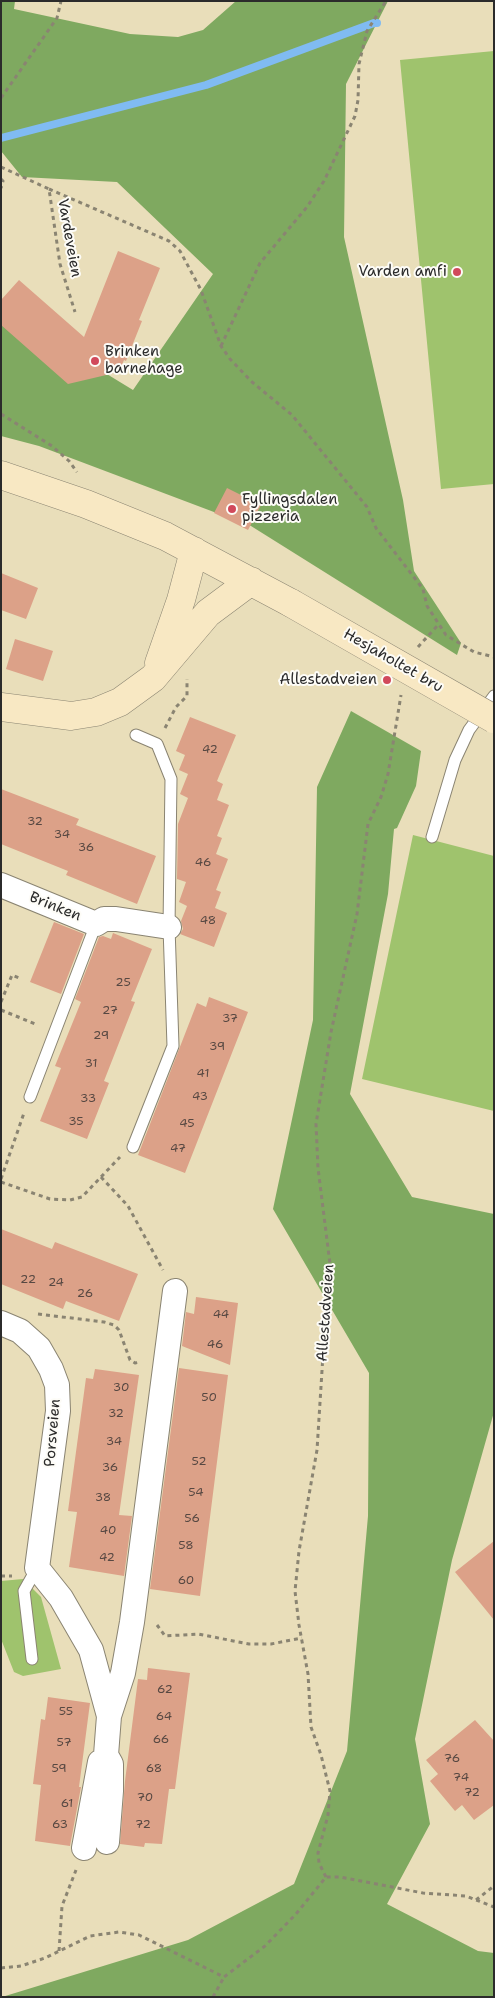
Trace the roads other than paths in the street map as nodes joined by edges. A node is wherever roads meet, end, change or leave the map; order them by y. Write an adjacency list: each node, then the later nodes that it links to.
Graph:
1 (1, 475): 2 (main road)
2 (194, 552): 3 (main road); 4 (main road)
3 (251, 581): 4 (main road); 7 (main road, Hesjaholtet bru, bridge)
4 (153, 678): 6 (main road)
5 (494, 696): 9 (lane)
6 (1, 707)
7 (494, 719)
8 (136, 735): 12 (lane)
9 (432, 837)
10 (1, 885): 11 (street, Brinken)
11 (96, 924): 12 (street, Brinken); 13 (lane)
12 (169, 927): 14 (lane)
13 (30, 1097)
14 (133, 1147)
15 (175, 1291): 19 (street)
16 (11, 1327): 17 (street, Porsveien)
17 (37, 1568): 18 (lane); 19 (street)
18 (32, 1658)
19 (109, 1716): 20 (street)
20 (106, 1754): 21 (street); 22 (street)
21 (107, 1842)
22 (84, 1848)

